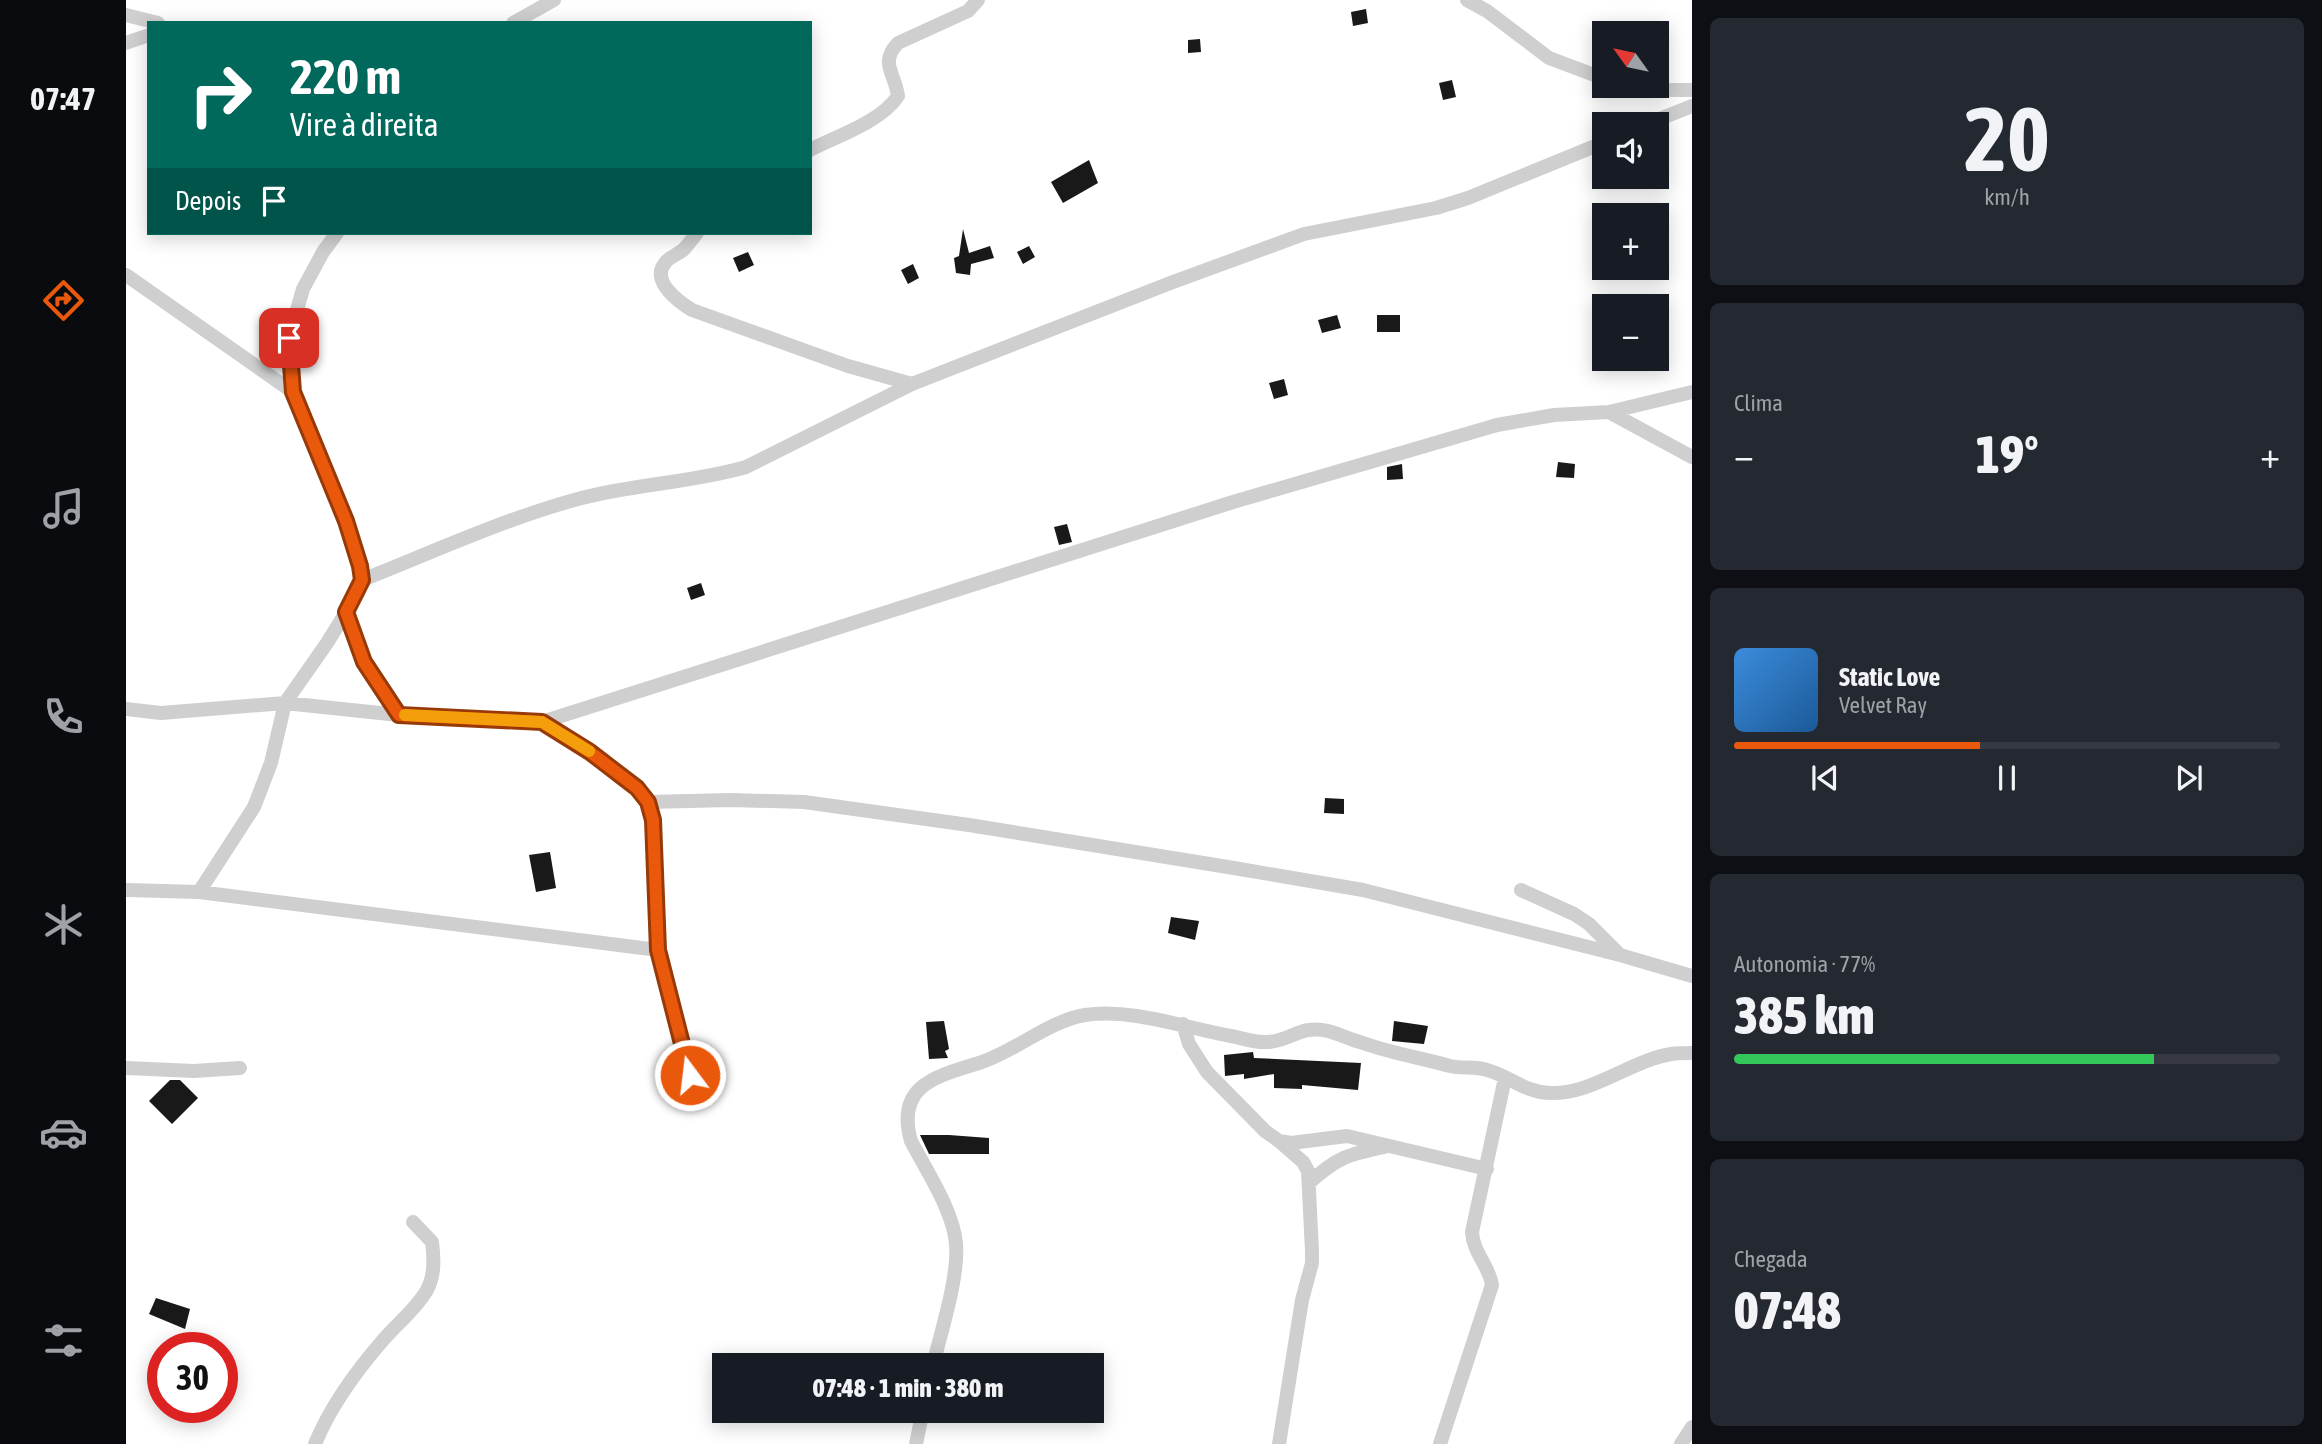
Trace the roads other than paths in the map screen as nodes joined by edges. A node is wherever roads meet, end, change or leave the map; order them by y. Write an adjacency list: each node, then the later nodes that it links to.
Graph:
1 (554, 0): 6 (street)
2 (978, 0): 15 (street)
3 (1466, 0): 9 (street)
4 (126, 15): 5 (street)
5 (150, 21)
6 (517, 21)
7 (147, 36): 8 (street)
8 (126, 43)
9 (1592, 74)
10 (1670, 90): 11 (street)
11 (1692, 90)
12 (1692, 106): 13 (street)
13 (1669, 115)
14 (1592, 147): 19 (street)
15 (812, 148)
16 (336, 235): 20 (street)
17 (695, 235): 19 (street)
18 (126, 275): 20 (street)
19 (912, 384): 24 (street)
20 (293, 392): 24 (street)
21 (1692, 392): 22 (street)
22 (1609, 412): 23 (street); 29 (street)
23 (1692, 457)
24 (362, 580): 25 (street)
25 (346, 612): 26 (street); 28 (street)
26 (285, 703): 27 (street); 28 (street); 33 (street)
27 (126, 709)
28 (399, 715): 29 (street)
29 (542, 722): 30 (street)
30 (648, 802): 34 (street); 35 (street)
31 (126, 890): 33 (street)
32 (1521, 890): 35 (street)
33 (199, 892): 34 (street)
34 (658, 950): 41 (street)
35 (1620, 955): 36 (street)
36 (1692, 976)
37 (1183, 1024): 42 (street); 43 (street); 48 (street)
38 (1692, 1053): 42 (street)
39 (126, 1068): 40 (street)
40 (240, 1068)
41 (690, 1075)
42 (1505, 1078): 45 (street)
43 (1279, 1140): 44 (street); 46 (street)
44 (1391, 1145): 45 (street); 46 (street)
45 (1487, 1169): 54 (street)
46 (1309, 1183): 53 (street)
47 (413, 1222): 51 (street)
48 (936, 1353)
49 (920, 1423): 52 (street)
50 (1692, 1427): 55 (street)
51 (315, 1444)
52 (916, 1444)
53 (1279, 1444)
54 (1440, 1444)
55 (1681, 1444)

